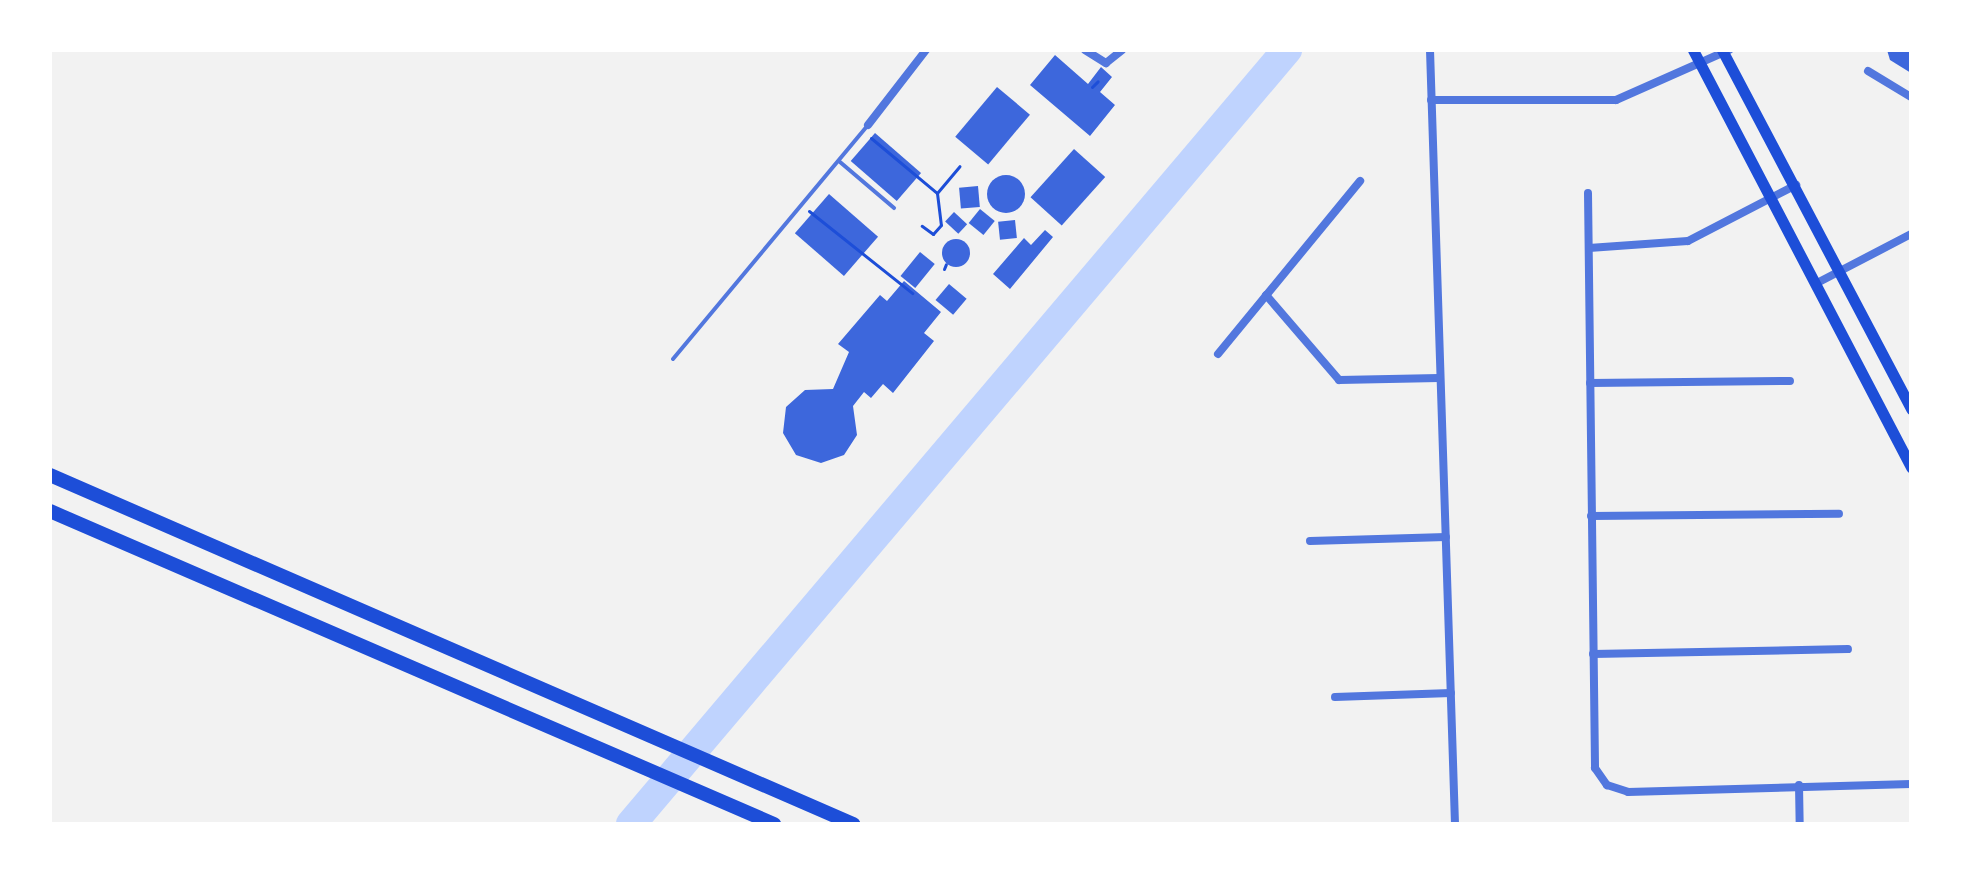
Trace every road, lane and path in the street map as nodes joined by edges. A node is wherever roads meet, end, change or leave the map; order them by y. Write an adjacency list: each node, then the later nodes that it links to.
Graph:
1 (926, 50): 13 (street)
2 (1085, 50): 5 (street)
3 (1430, 50): 12 (street)
4 (1693, 50): 7 (main road)
5 (1121, 51)
6 (1725, 51): 7 (street); 18 (main road)
7 (1700, 64): 12 (street); 21 (main road)
8 (1868, 71): 11 (street)
9 (1098, 81): 10 (path)
10 (1092, 87)
11 (1911, 97)
12 (1431, 100): 33 (street)
13 (868, 125): 15 (lane)
14 (871, 138): 19 (path)
15 (840, 162): 22 (lane); 32 (lane)
16 (960, 166): 19 (path)
17 (1360, 181): 30 (street)
18 (1797, 185): 21 (street); 27 (main road)
19 (937, 193): 24 (path)
20 (1588, 193): 26 (street)
21 (1772, 198): 26 (street); 28 (main road)
22 (894, 208)
23 (809, 211): 29 (path)
24 (922, 226)
25 (1911, 234): 27 (street)
26 (1589, 248): 35 (street)
27 (1841, 270): 28 (street); 36 (main road)
28 (1817, 283): 37 (main road)
29 (912, 293)
30 (1266, 295): 31 (street); 33 (street)
31 (1218, 354)
32 (673, 359)
33 (1439, 378): 42 (street)
34 (1790, 381): 35 (street)
35 (1590, 383): 41 (street)
36 (1911, 409)
37 (1911, 467)
38 (50, 475): 51 (highway)
39 (50, 511): 50 (highway)
40 (1839, 514): 41 (street)
41 (1591, 516): 45 (street)
42 (1446, 537): 43 (street); 46 (street)
43 (1310, 541)
44 (1848, 649): 45 (street)
45 (1593, 654): 49 (street)
46 (1451, 693): 47 (street); 52 (street)
47 (1335, 697)
48 (1911, 784): 49 (street)
49 (1799, 785): 53 (street)
50 (774, 824)
51 (853, 824)
52 (1455, 824)
53 (1800, 824)

